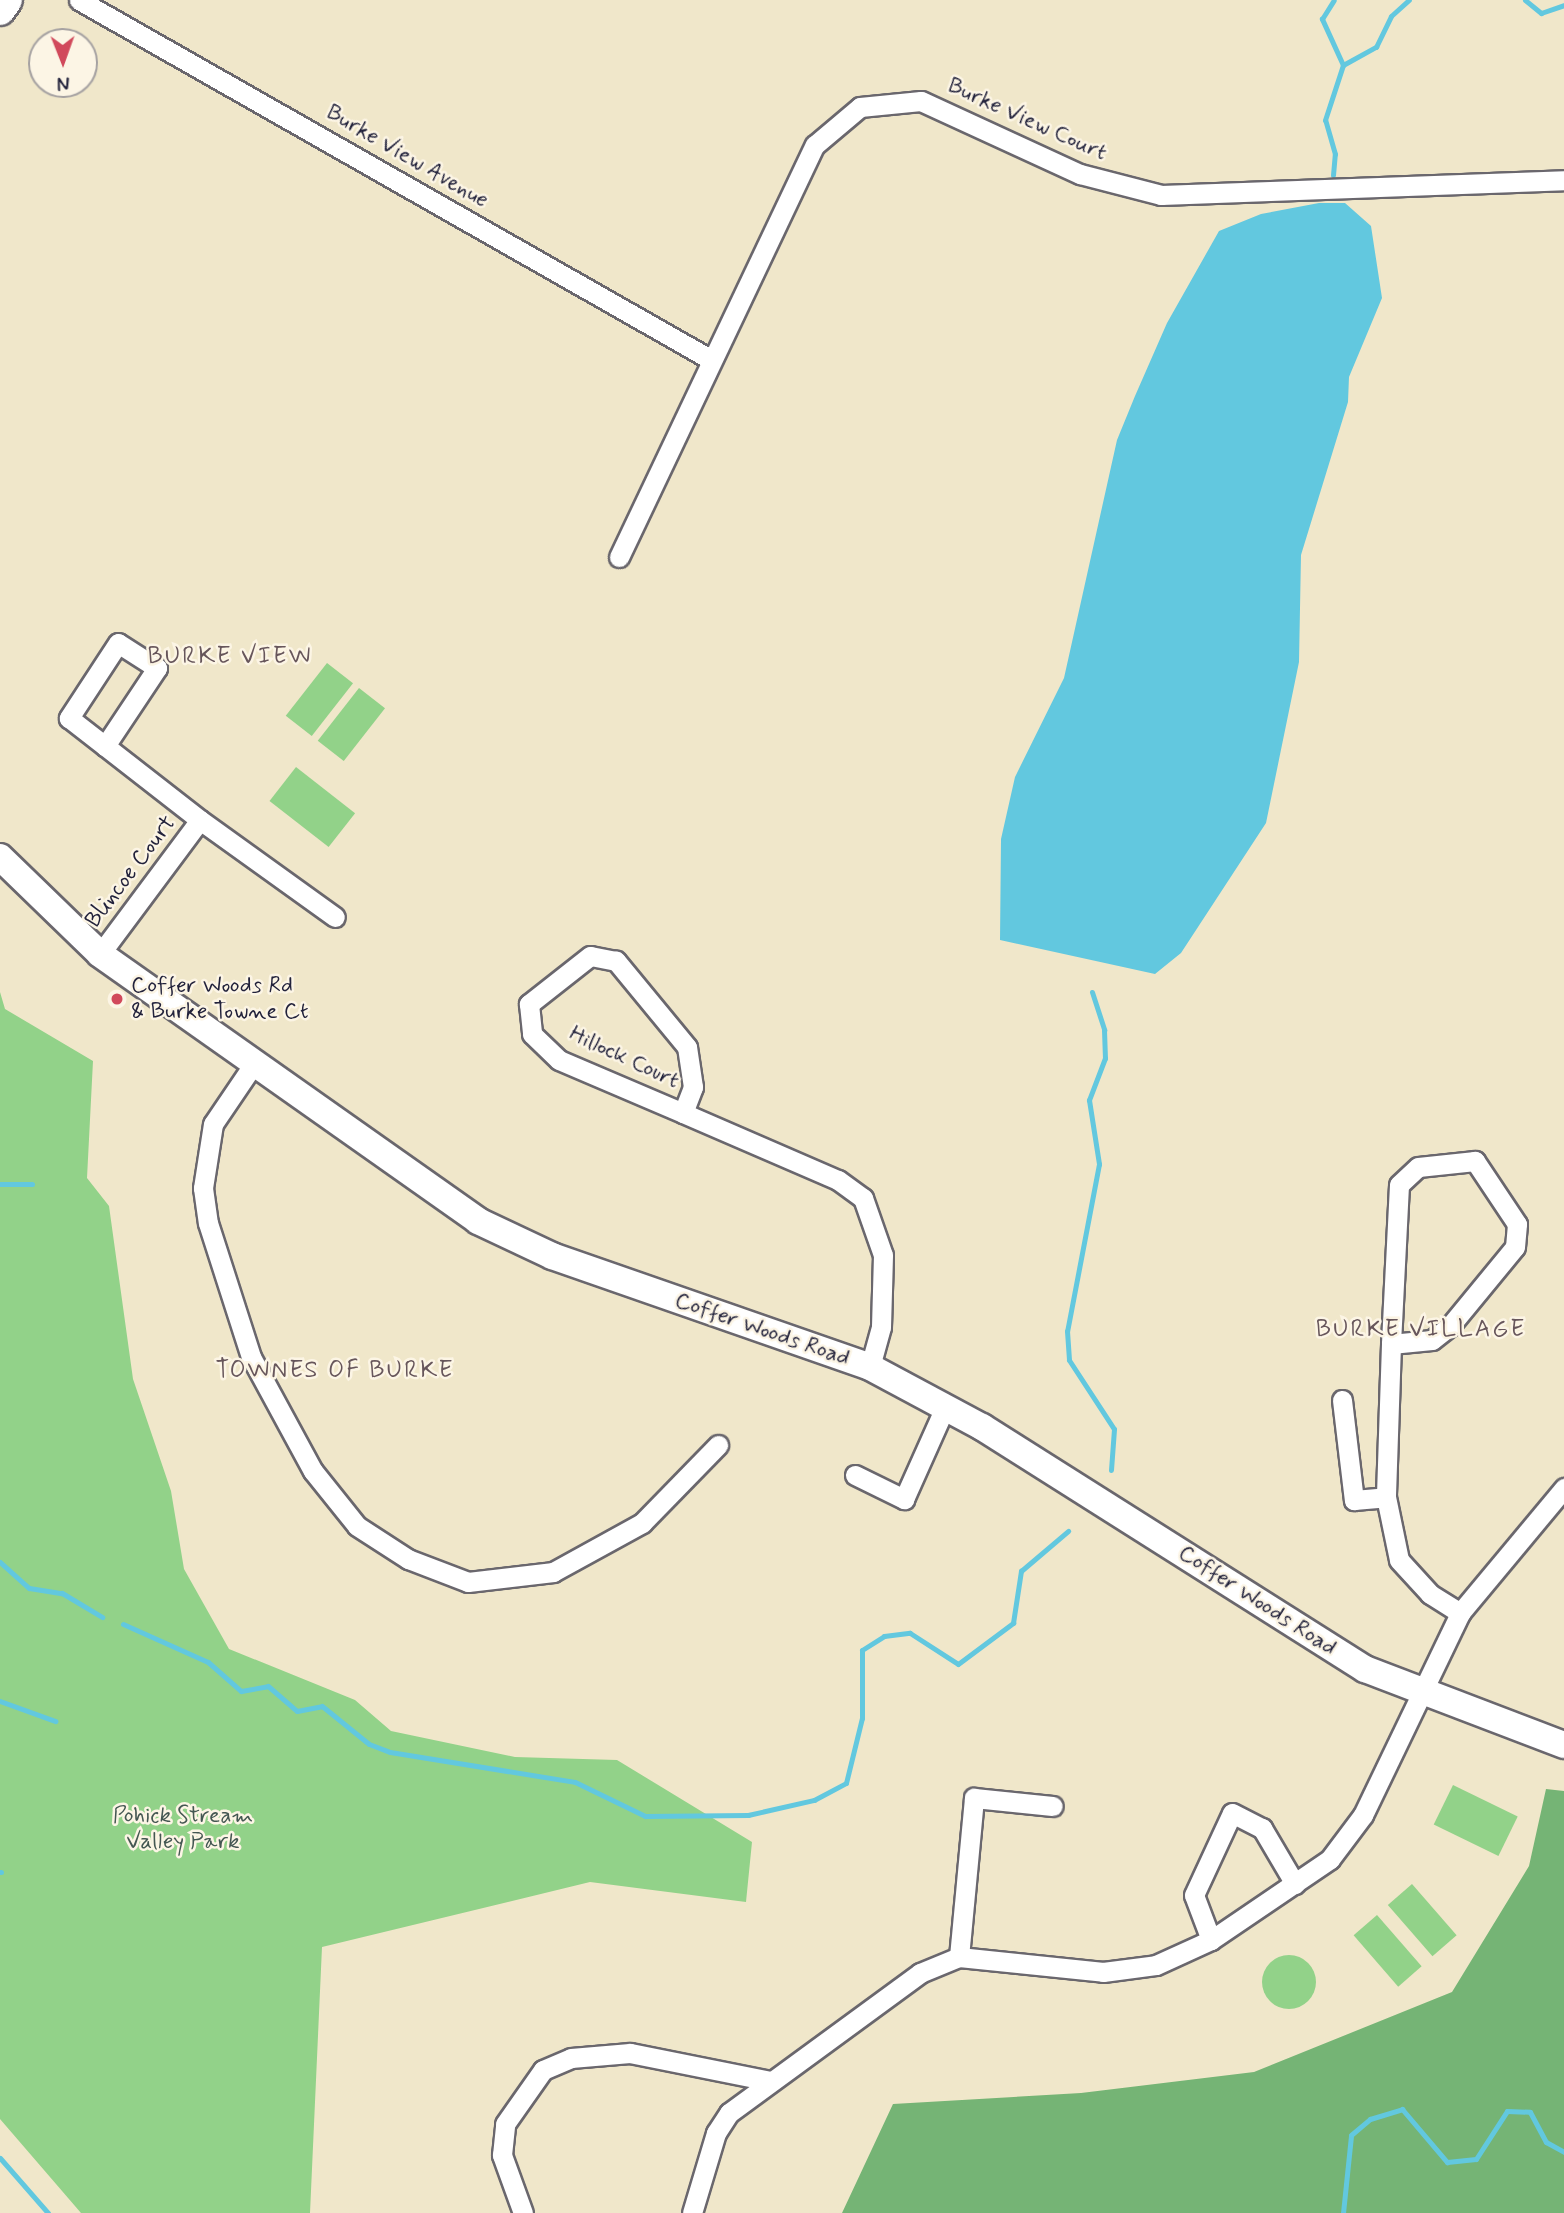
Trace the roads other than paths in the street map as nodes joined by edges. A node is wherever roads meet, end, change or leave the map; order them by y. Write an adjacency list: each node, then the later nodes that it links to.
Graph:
1 (7, 0): 3 (main road)
2 (79, 0): 5 (street, Burke View Avenue)
3 (0, 10)
4 (1564, 180): 5 (street, Burke View Court)
5 (710, 359): 6 (street, Burke View Court)
6 (619, 557)
7 (105, 746): 7 (street, Blincoe Court); 8 (street, Blincoe Court)
8 (200, 820): 10 (street, Blincoe Court); 11 (street, Blincoe Court)
9 (0, 857): 11 (street, Coffer Woods Road)
10 (335, 918)
11 (100, 954): 12 (street, Coffer Woods Road)
12 (253, 1065): 15 (street, Coffer Woods Road); 18 (street)
13 (683, 1113): 13 (street, Hillock Court); 15 (street, Hillock Court)
14 (1391, 1344): 14 (street); 21 (street)
15 (870, 1367): 17 (street, Coffer Woods Road)
16 (1342, 1400): 21 (street)
17 (946, 1405): 19 (street); 23 (street, Coffer Woods Road)
18 (718, 1445)
19 (855, 1475)
20 (1564, 1488): 22 (street)
21 (1386, 1497): 22 (street)
22 (1460, 1613): 23 (street)
23 (1423, 1695): 24 (street, Coffer Woods Road); 26 (street)
24 (1564, 1745)
25 (1053, 1805): 28 (street)
26 (1294, 1884): 27 (street); 27 (street)
27 (1211, 1940): 28 (street)
28 (959, 1957): 29 (street)
29 (770, 2081): 30 (street); 31 (street)
30 (523, 2213)
31 (692, 2213)

